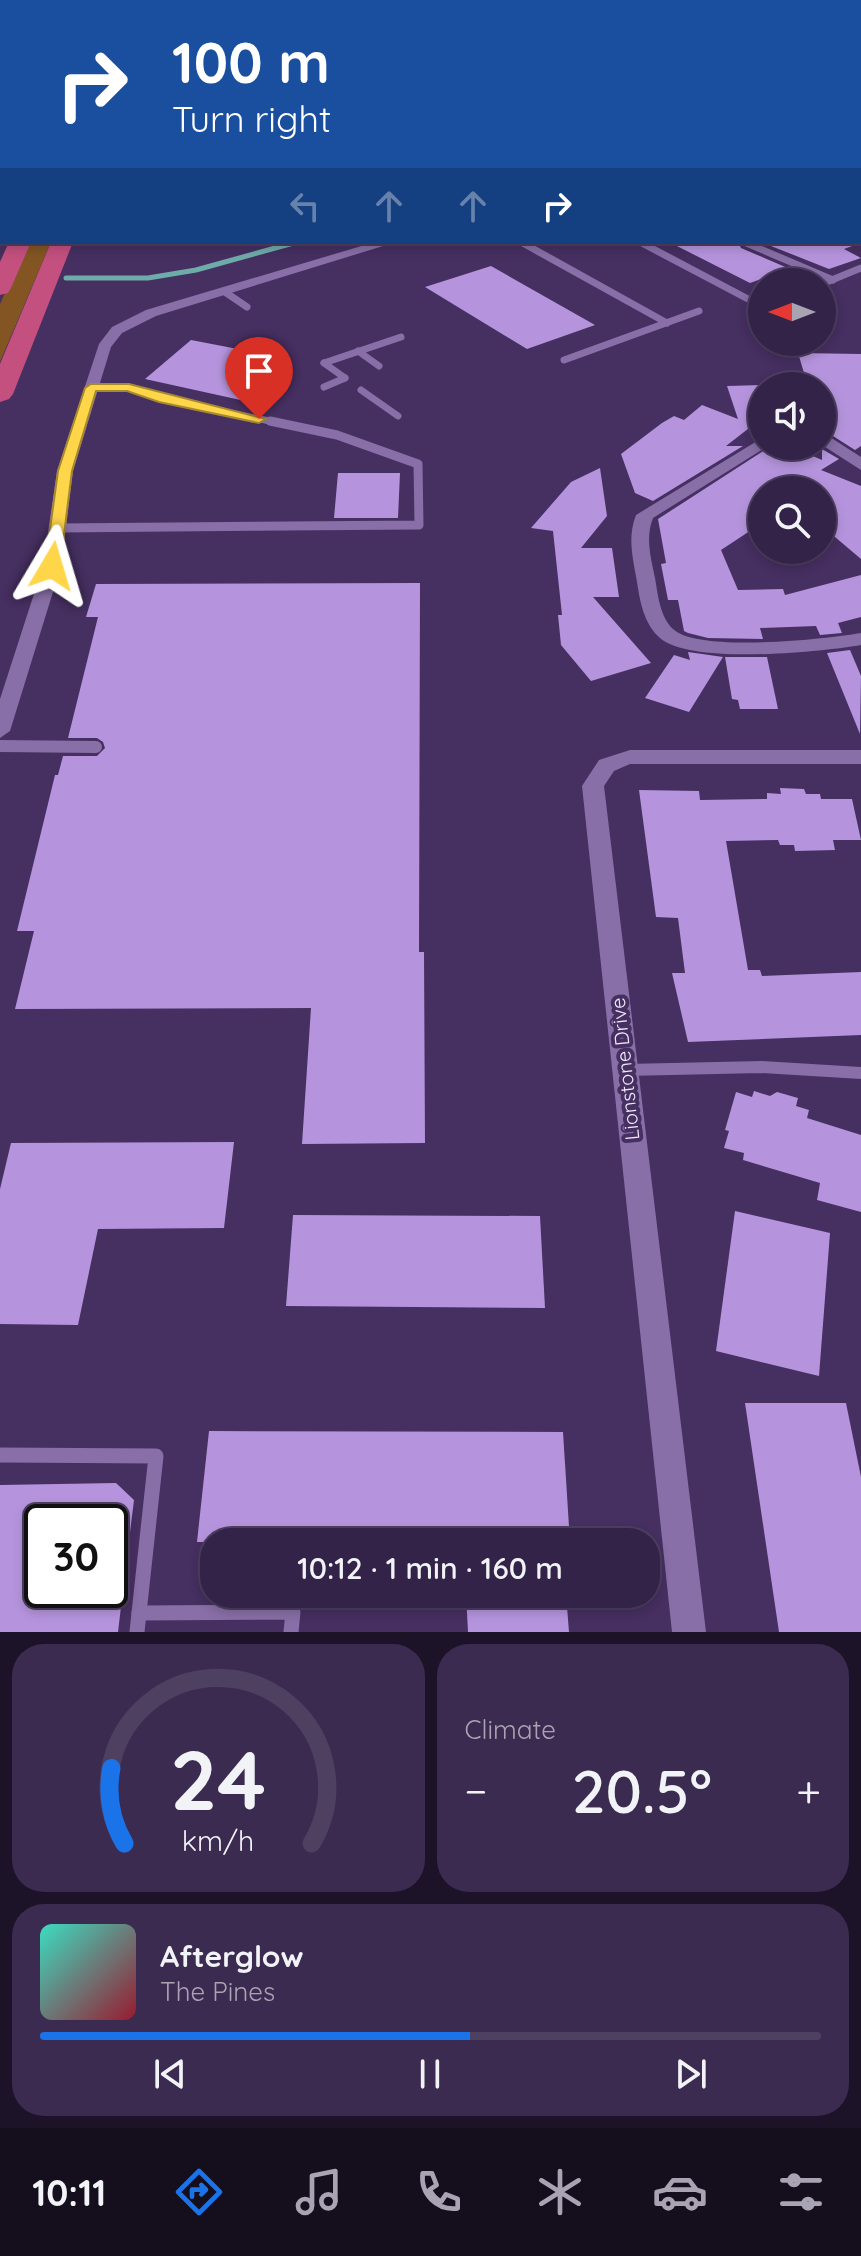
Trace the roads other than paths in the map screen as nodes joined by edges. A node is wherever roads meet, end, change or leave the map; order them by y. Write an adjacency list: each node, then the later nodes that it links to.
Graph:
1 (382, 244): 11 (street)
2 (525, 244): 15 (lane)
3 (644, 244): 12 (lane)
4 (749, 244): 7 (lane)
5 (17, 250): 10 (highway)
6 (58, 250): 23 (highway)
7 (805, 268)
8 (861, 268): 9 (lane)
9 (836, 279)
10 (0, 288)
11 (225, 292): 13 (lane); 21 (street)
12 (748, 299)
13 (247, 307)
14 (699, 311): 15 (lane)
15 (667, 323): 18 (lane)
16 (401, 337): 17 (lane)
17 (358, 351): 19 (lane); 20 (lane)
18 (564, 360)
19 (379, 366)
20 (324, 387)
21 (91, 388): 28 (street); 28 (lane)
22 (361, 390): 24 (lane)
23 (0, 394)
24 (398, 416)
25 (836, 447): 27 (street)
26 (748, 451): 29 (street)
27 (861, 465)
28 (57, 528): 30 (street)
29 (861, 639)
30 (0, 731)
31 (0, 746): 32 (lane)
32 (96, 747)
33 (861, 757): 34 (street, Lionstone Drive)
34 (626, 1070): 35 (lane); 40 (street, Lionstone Drive)
35 (861, 1073)
36 (0, 1455): 37 (lane)
37 (139, 1613): 38 (lane); 39 (lane)
38 (137, 1632)
39 (291, 1632)
40 (689, 1632)

